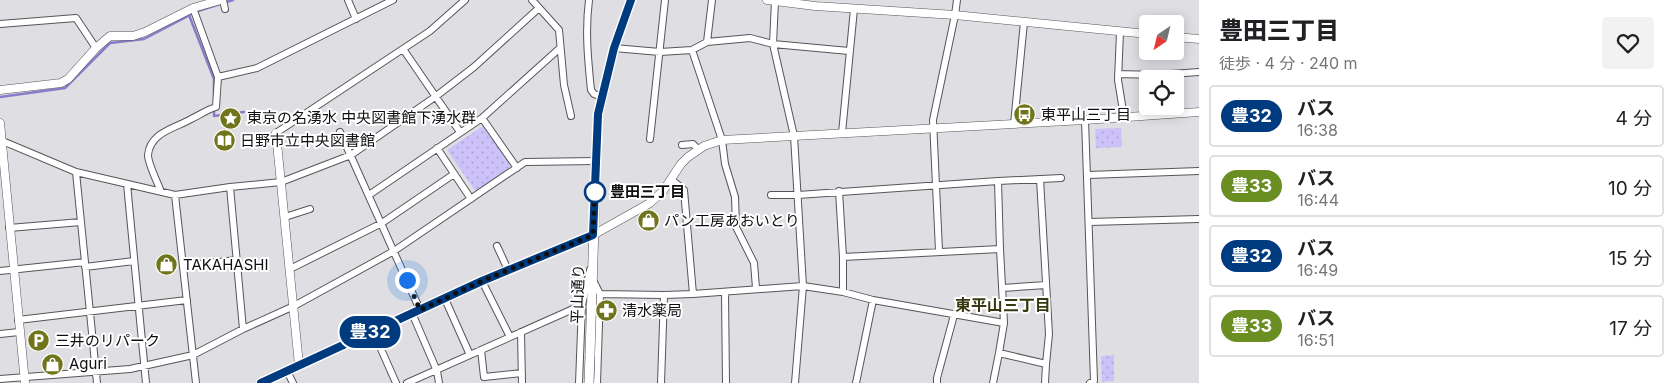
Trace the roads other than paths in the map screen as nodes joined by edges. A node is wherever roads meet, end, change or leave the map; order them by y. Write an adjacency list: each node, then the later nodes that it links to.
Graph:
1 (348, 0): 17 (street)
2 (394, 0): 17 (street)
3 (465, 0): 29 (street)
4 (532, 0): 14 (street)
5 (589, 0): 37 (street)
6 (631, 0): 28 (main road, 平山通り)
7 (665, 0): 32 (street)
8 (712, 0): 24 (street)
9 (767, 0): 11 (street)
10 (957, 0): 16 (street)
11 (775, 2): 15 (street); 25 (street)
12 (223, 3): 13 (street)
13 (193, 8): 26 (street); 35 (street)
14 (538, 8): 27 (street); 38 (street)
15 (854, 9): 16 (street); 31 (street)
16 (956, 15): 18 (street); 46 (street)
17 (356, 19): 35 (street)
18 (1024, 22): 20 (street); 45 (street)
19 (0, 24): 26 (street)
20 (1120, 32): 21 (street); 34 (street)
21 (1139, 33)
22 (1184, 38): 23 (street)
23 (1199, 39)
24 (707, 42): 25 (street); 30 (street)
25 (773, 44): 31 (street); 51 (street)
26 (96, 48): 36 (street)
27 (560, 48): 40 (street); 42 (street)
28 (614, 48): 32 (street); 37 (main road, 平山通り)
29 (403, 49): 38 (street); 49 (street)
30 (692, 50): 32 (street); 54 (street)
31 (849, 51): 50 (street)
32 (660, 52): 52 (street)
33 (1199, 72): 34 (street)
34 (1118, 74): 41 (street)
35 (218, 77): 75 (street)
36 (0, 90)
37 (602, 96): 59 (main road, 平山通り)
38 (435, 97): 48 (street); 58 (street)
39 (1199, 112): 41 (street)
40 (572, 116)
41 (1124, 117): 43 (street)
42 (482, 118): 48 (street); 60 (street)
43 (1085, 120): 45 (street); 64 (street)
44 (0, 123): 53 (street)
45 (1014, 124): 46 (street)
46 (932, 128): 50 (street); 72 (street)
47 (340, 132): 58 (street)
48 (460, 132): 56 (street)
49 (276, 133): 70 (street)
50 (842, 133): 51 (street)
51 (794, 136): 54 (street); 79 (street)
52 (650, 139)
53 (1, 140): 62 (street); 69 (street)
54 (722, 140): 57 (street); 107 (street)
55 (682, 145): 57 (street)
56 (437, 148): 63 (street); 77 (street)
57 (698, 149): 66 (street)
58 (351, 155): 70 (street); 77 (street)
59 (596, 162): 60 (street); 88 (main road, 平山通り)
60 (517, 168): 80 (street)
61 (1199, 171): 64 (street)
62 (76, 172): 71 (street); 84 (street)
63 (454, 174): 80 (street); 86 (street)
64 (1088, 175): 85 (street)
65 (1061, 178): 67 (street)
66 (671, 179): 88 (street); 112 (street)
67 (1040, 179): 68 (street); 105 (street)
68 (998, 181): 72 (street); 90 (street)
69 (3, 182): 87 (street)
70 (281, 182): 73 (street); 82 (street)
71 (127, 184): 75 (street); 95 (street)
72 (935, 186): 74 (street); 92 (street)
73 (230, 187): 76 (street); 94 (street)
74 (840, 191): 79 (street); 93 (street)
75 (161, 192): 76 (street)
76 (175, 195): 98 (street)
77 (369, 195): 86 (street)
78 (771, 195): 79 (street)
79 (798, 195): 106 (street)
80 (471, 199): 91 (street)
81 (310, 209): 82 (street)
82 (284, 217): 100 (street)
83 (1199, 219): 85 (street)
84 (81, 222): 87 (street); 97 (street)
85 (1089, 222): 163 (street)
86 (382, 223): 91 (street); 100 (street)
87 (9, 228): 99 (street)
88 (593, 235): 96 (main road, 平山通り); 101 (street)
89 (498, 246): 101 (street)
90 (1000, 249): 92 (street); 108 (street)
91 (394, 251): 119 (street); 120 (street)
92 (939, 251): 93 (street)
93 (843, 257): 109 (street)
94 (237, 260): 98 (street); 126 (street)
95 (134, 261): 97 (street); 118 (street)
96 (593, 261): 103 (main road, 平山通り); 117 (street)
97 (85, 264): 99 (street); 121 (street)
98 (183, 266): 115 (street)
99 (14, 270): 102 (street); 124 (street)
100 (290, 270): 119 (street)
101 (508, 270): 104 (street)
102 (0, 271)
103 (592, 276): 111 (street); 146 (main road, 平山通り, bridge)
104 (482, 281): 114 (street); 131 (street)
105 (1046, 285): 108 (street); 136 (street)
106 (803, 286): 107 (street); 109 (street); 158 (street)
107 (756, 288): 110 (street)
108 (1002, 288): 125 (street)
109 (843, 292): 116 (street)
110 (725, 293): 112 (street); 157 (street)
111 (600, 294): 113 (street); 146 (street)
112 (693, 294): 113 (street)
113 (664, 295): 156 (street)
114 (444, 298): 120 (street); 134 (street)
115 (187, 300): 118 (street); 135 (street)
116 (873, 300): 123 (street); 159 (street)
117 (582, 305): 129 (street); 145 (street)
118 (139, 306): 121 (street); 138 (street)
119 (294, 306): 126 (street); 137 (street)
120 (420, 310): 122 (street)
121 (90, 312): 124 (street); 140 (street)
122 (412, 313): 127 (street); 141 (street)
123 (954, 314): 125 (street); 160 (street)
124 (18, 320): 128 (street)
125 (1004, 323): 133 (street)
126 (243, 329): 135 (street)
127 (373, 331): 137 (street); 152 (street)
128 (20, 332): 130 (street); 144 (street)
129 (521, 332): 131 (street); 142 (street)
130 (0, 334)
131 (510, 337): 132 (street)
132 (480, 350): 134 (street); 142 (street)
133 (1000, 353): 136 (street); 161 (street)
134 (470, 354): 141 (street)
135 (193, 355): 138 (street); 149 (street)
136 (1046, 364): 162 (street)
137 (300, 365): 139 (street)
138 (144, 366): 140 (street); 148 (street)
139 (287, 370): 150 (street); 151 (street)
140 (96, 371): 144 (street); 147 (street)
141 (437, 371): 153 (street); 154 (street)
142 (522, 373): 155 (street)
143 (0, 378): 144 (street)
144 (24, 380)
145 (579, 382): 146 (street)
146 (595, 382)
147 (97, 383)
148 (146, 383)
149 (196, 383)
150 (261, 383)
151 (293, 383)
152 (396, 383)
153 (407, 383)
154 (439, 383)
155 (522, 383)
156 (661, 383)
157 (726, 383)
158 (795, 383)
159 (856, 383)
160 (937, 383)
161 (993, 383)
162 (1045, 383)
163 (1090, 383)

